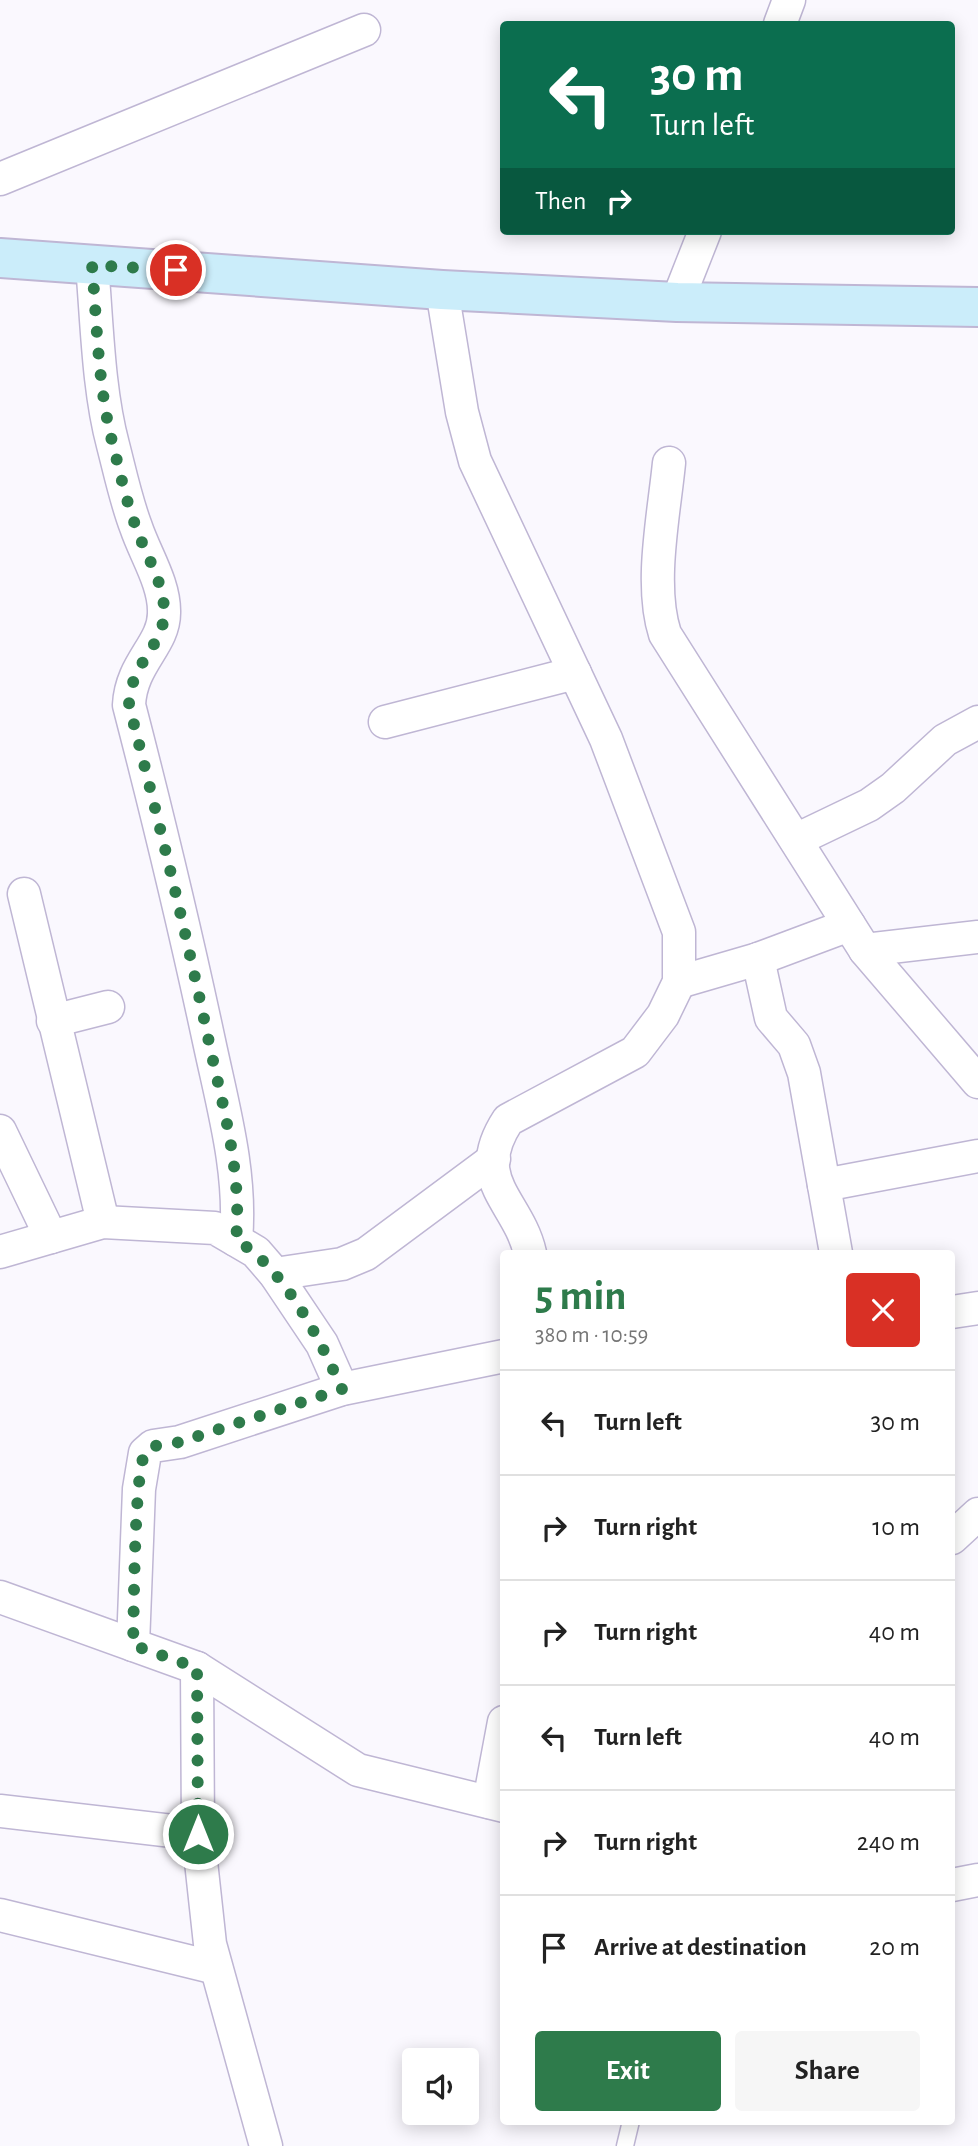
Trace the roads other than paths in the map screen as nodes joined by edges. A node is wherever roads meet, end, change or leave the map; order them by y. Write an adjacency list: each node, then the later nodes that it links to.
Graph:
1 (789, 0): 2 (street)
2 (781, 21)
3 (364, 30): 4 (street)
4 (0, 179)
5 (703, 235): 9 (street)
6 (2, 254): 7 (street)
7 (92, 265): 8 (street); 30 (street)
8 (442, 290): 9 (street); 12 (street)
9 (677, 302): 10 (street)
10 (978, 307)
11 (669, 463): 15 (street)
12 (575, 673): 13 (street); 20 (street)
13 (385, 722)
14 (978, 722): 15 (street)
15 (796, 840): 18 (street)
16 (24, 894): 22 (street)
17 (978, 937): 18 (street)
18 (857, 938): 19 (street); 23 (street)
19 (758, 959): 20 (street); 27 (street)
20 (679, 982): 26 (street)
21 (108, 1007): 22 (street)
22 (53, 1021): 28 (street)
23 (978, 1083)
24 (0, 1130): 29 (street)
25 (978, 1156): 27 (street)
26 (494, 1160): 31 (street); 34 (street)
27 (824, 1185): 32 (street)
28 (103, 1222): 29 (street); 30 (street)
29 (51, 1237): 33 (street)
30 (236, 1240): 34 (street)
31 (529, 1250)
32 (835, 1250)
33 (0, 1252)
34 (275, 1274): 38 (street)
35 (978, 1308): 36 (street)
36 (955, 1312)
37 (500, 1357): 38 (street)
38 (342, 1389): 42 (street)
39 (978, 1514): 40 (street)
40 (955, 1535)
41 (0, 1597): 42 (street)
42 (133, 1645): 43 (street)
43 (197, 1668): 45 (street); 47 (street)
44 (500, 1769): 45 (street)
45 (497, 1804)
46 (0, 1811): 47 (street)
47 (198, 1834): 51 (street)
48 (978, 1880): 49 (street)
49 (955, 1884)
50 (0, 1915): 51 (street)
51 (216, 1968): 53 (street)
52 (630, 2125): 54 (lane)
53 (265, 2146)
54 (625, 2146)

